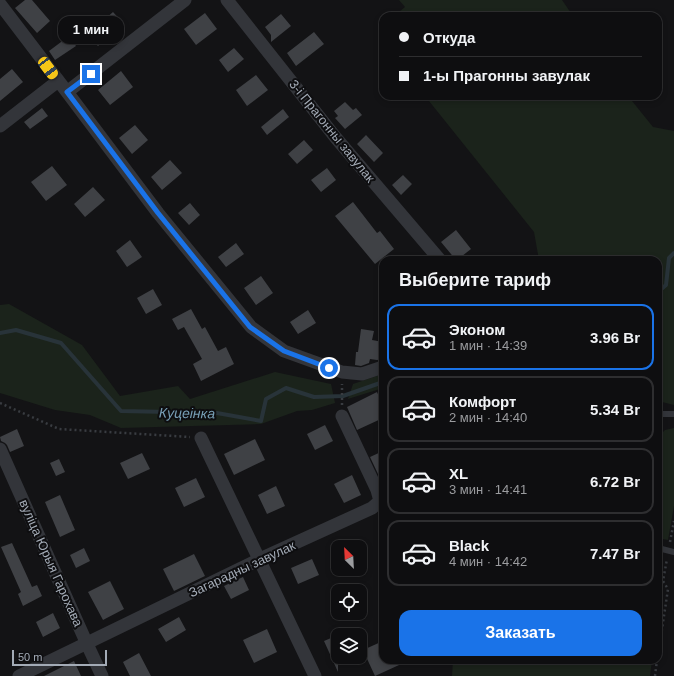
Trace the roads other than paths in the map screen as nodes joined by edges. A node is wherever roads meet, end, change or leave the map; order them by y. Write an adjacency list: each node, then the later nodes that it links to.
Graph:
1 (185, 0): 5 (street)
2 (227, 0): 7 (street, 3-і Прагонны завулак)
3 (0, 4): 4 (street)
4 (58, 81): 5 (street); 6 (street)
5 (67, 92): 8 (street)
6 (0, 126)
7 (437, 256)
8 (379, 368)
9 (662, 414): 10 (lane)
10 (674, 414)
11 (342, 416): 14 (street, Загарадны завулак)
12 (201, 438): 16 (street)
13 (0, 449): 17 (street, вуліца Юрыя Гарохава)
14 (379, 497)
15 (379, 501): 16 (street, Загарадны завулак)
16 (260, 559): 17 (street, Загарадны завулак); 20 (street)
17 (86, 644): 18 (street, Загарадны завулак); 19 (street, вуліца Юрыя Гарохава)
18 (19, 676)
19 (102, 676)
20 (315, 676)

